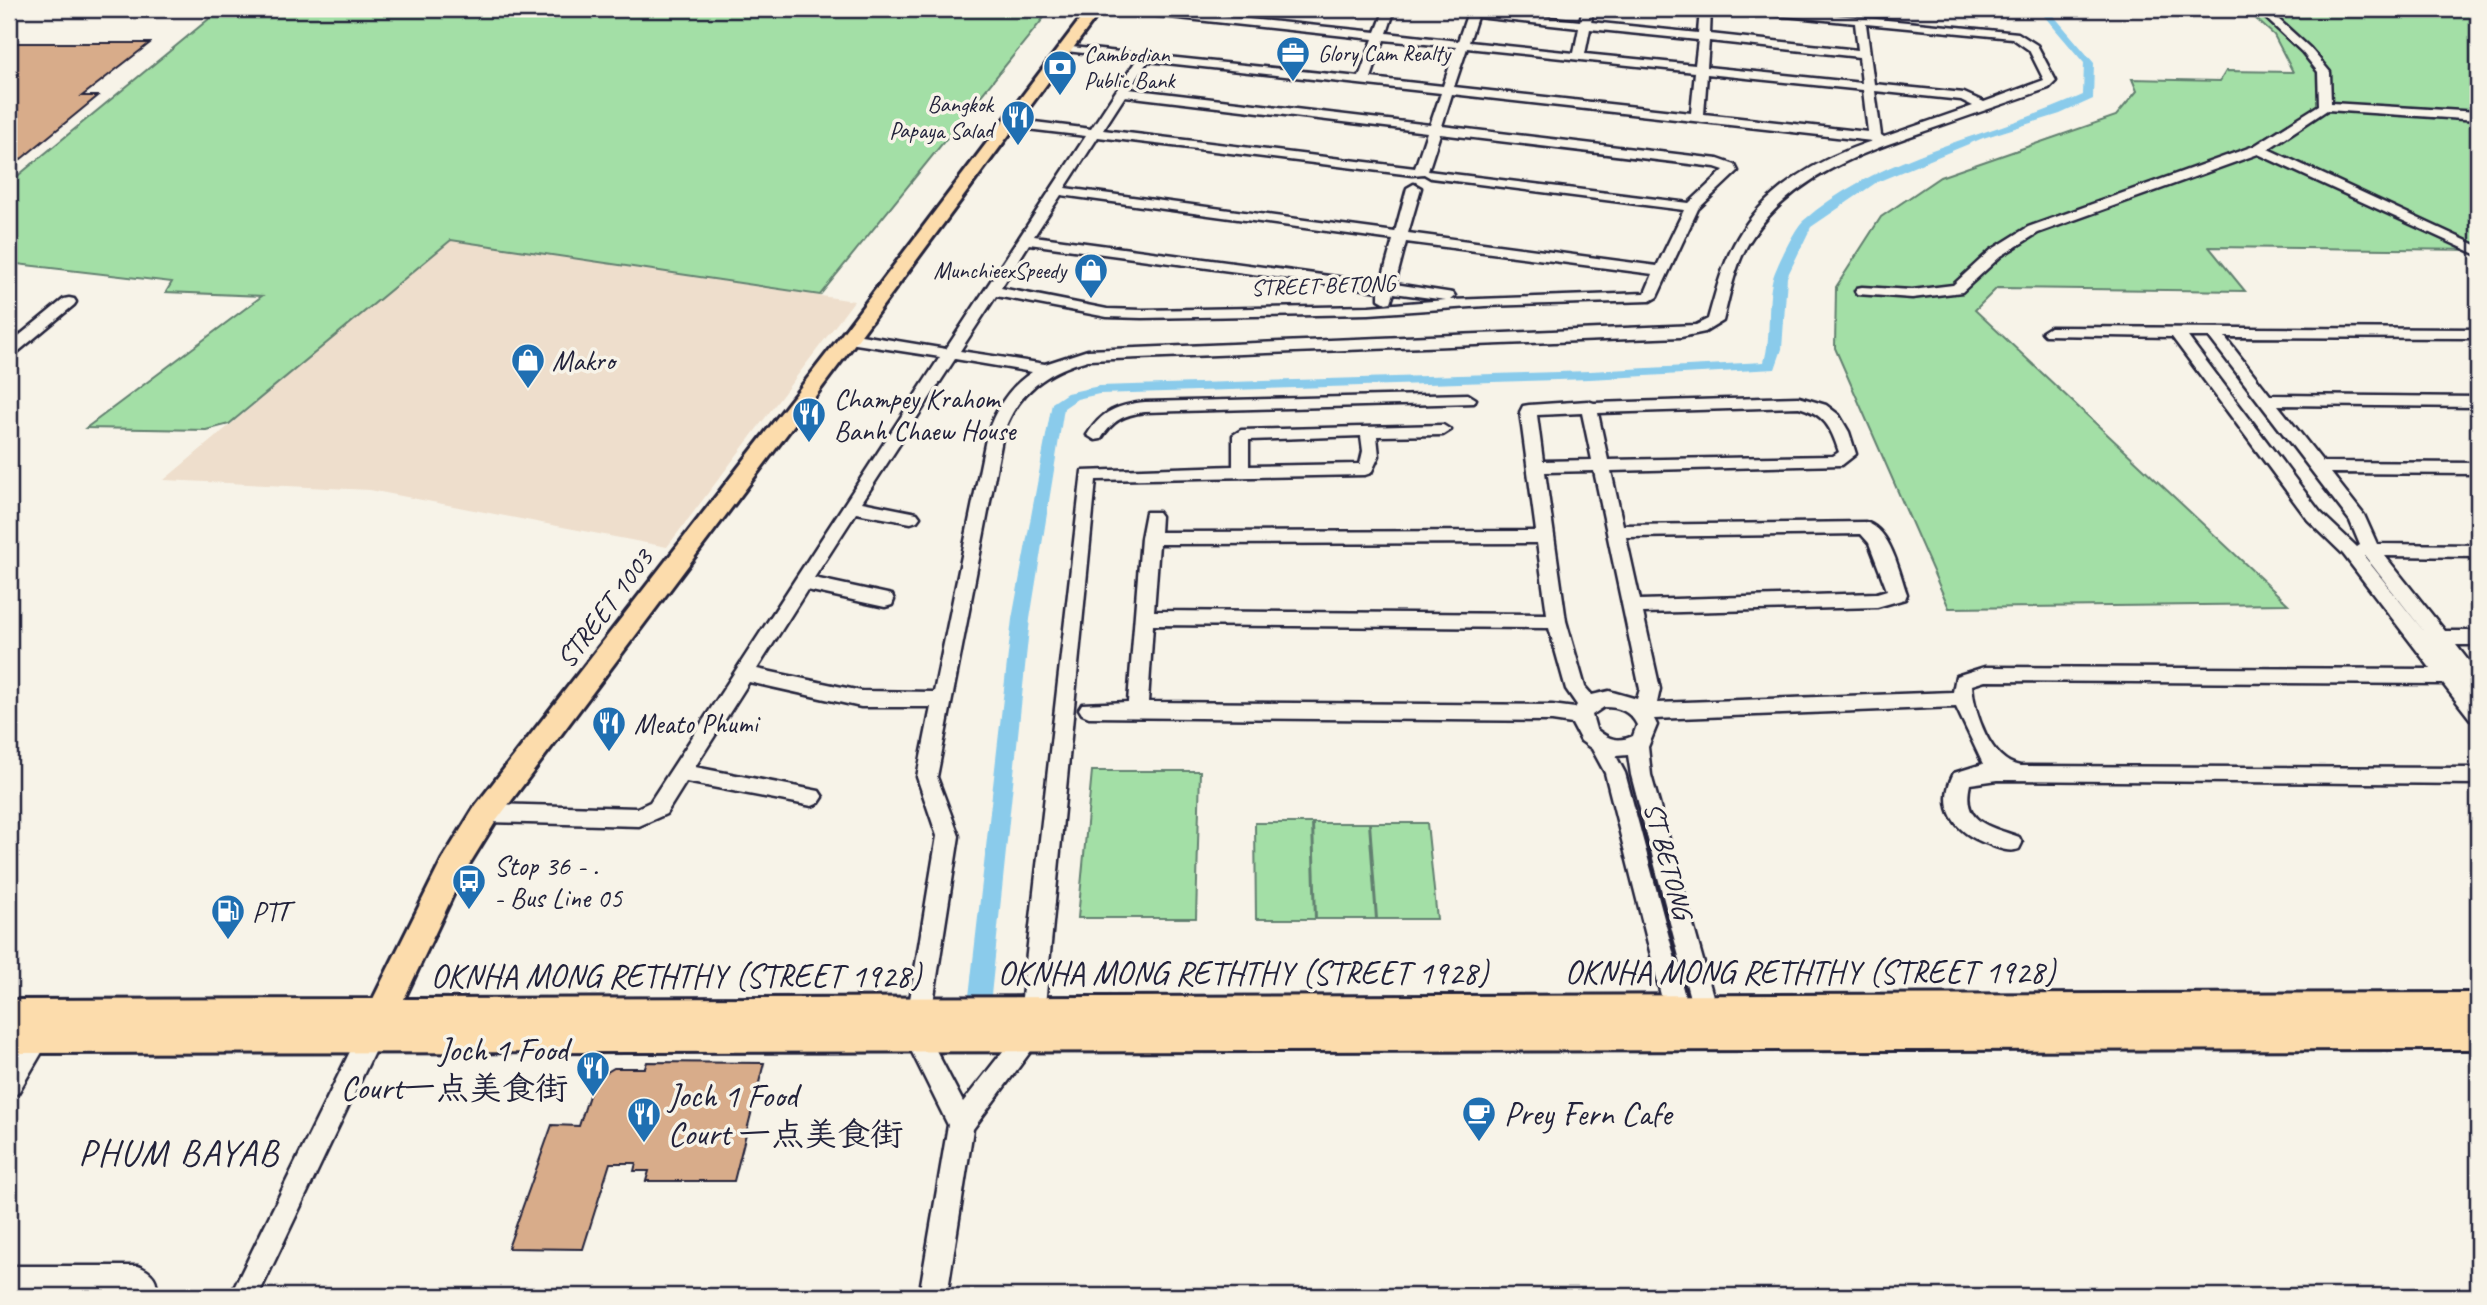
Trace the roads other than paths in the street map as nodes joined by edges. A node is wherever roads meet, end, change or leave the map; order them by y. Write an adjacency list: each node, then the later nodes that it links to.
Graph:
1 (1095, 9): 16 (main road, STREET 1003)
2 (1123, 9): 11 (street)
3 (1224, 9): 11 (street)
4 (1390, 9): 13 (street)
5 (1588, 9): 12 (street)
6 (1706, 9): 14 (street)
7 (1744, 9): 10 (street)
8 (2261, 9): 26 (street)
9 (1474, 11): 12 (street); 15 (street)
10 (1860, 20): 17 (street); 25 (street)
11 (1322, 24): 13 (street)
12 (1585, 25): 14 (street); 19 (street)
13 (1382, 30): 15 (street); 21 (street)
14 (1704, 38): 17 (street); 20 (street)
15 (1462, 45): 19 (street); 23 (street)
16 (1066, 48): 18 (street); 29 (main road, STREET 1003)
17 (1863, 54): 22 (street)
18 (1145, 56): 21 (street); 24 (street)
19 (1579, 57): 20 (street)
20 (1701, 70): 22 (street); 28 (street)
21 (1364, 80): 23 (street)
22 (1867, 87): 25 (street); 32 (street)
23 (1447, 90): 28 (street); 30 (street)
24 (1122, 92): 30 (street); 31 (street)
25 (1983, 106): 32 (street)
26 (2325, 106): 27 (street); 33 (street)
27 (2478, 116)
28 (1697, 118): 32 (street)
29 (1005, 129): 31 (street); 52 (main road, STREET 1003)
30 (1434, 130): 34 (street); 37 (street)
31 (1091, 139): 34 (street); 35 (street); 36 (street)
32 (1878, 139): 55 (street)
33 (2259, 149): 40 (street); 44 (street)
34 (1424, 176): 35 (street); 35 (street); 37 (street)
35 (1408, 186): 38 (street)
36 (1057, 191): 38 (street); 39 (street)
37 (1688, 213): 41 (street)
38 (1401, 235): 41 (street); 42 (street)
39 (1026, 239): 42 (street); 43 (street)
40 (2478, 251)
41 (1660, 271): 46 (street, STREET BETONG)
42 (1387, 286): 46 (street); 47 (street)
43 (992, 291): 47 (street, STREET BETONG); 54 (street)
44 (1862, 291)
45 (69, 302): 53 (street)
46 (1485, 302): 47 (street, STREET BETONG)
47 (1369, 310)
48 (2050, 332): 49 (street)
49 (2177, 333): 50 (street); 74 (street)
50 (2214, 333): 51 (street); 57 (street)
51 (2478, 333)
52 (849, 338): 54 (street); 101 (main road, STREET 1003)
53 (9, 352)
54 (951, 354): 55 (street); 68 (street)
55 (1045, 369): 89 (street)
56 (1468, 399): 62 (street)
57 (2265, 400): 58 (street); 65 (street)
58 (2478, 402)
59 (1588, 406): 63 (street); 63 (street); 64 (street)
60 (1443, 430): 61 (street)
61 (1368, 431): 67 (street); 67 (street)
62 (1095, 435)
63 (1601, 466): 64 (street); 71 (street)
64 (1536, 467): 72 (street)
65 (2317, 467): 66 (street); 75 (street)
66 (2478, 468)
67 (1241, 470): 106 (street)
68 (851, 506): 70 (street); 77 (street)
69 (1152, 516): 73 (street)
70 (911, 517)
71 (1615, 531): 79 (street); 79 (street)
72 (1547, 537): 73 (street); 81 (street)
73 (1150, 538): 80 (street)
74 (2349, 550): 75 (street); 82 (street)
75 (2371, 551): 76 (street); 83 (street)
76 (2478, 551)
77 (802, 582): 78 (street); 85 (street)
78 (885, 600)
79 (1632, 607): 93 (street)
80 (1144, 618): 81 (street); 91 (street)
81 (1557, 621): 92 (street)
82 (2418, 638): 83 (street); 86 (street)
83 (2439, 638): 84 (street); 87 (street)
84 (2478, 638)
85 (745, 674): 89 (street); 98 (street)
86 (2448, 677): 87 (street); 88 (street); 94 (street)
87 (2474, 683)
88 (1962, 699): 93 (street); 97 (street)
89 (942, 700): 105 (street)
90 (1089, 709): 91 (street)
91 (1137, 710): 92 (street)
92 (1584, 711): 93 (street); 95 (street)
93 (1639, 711): 96 (street)
94 (2478, 715)
95 (1600, 744): 96 (street); 104 (street, ST BETONG)
96 (1637, 745): 104 (street, ST BETONG)
97 (2005, 771): 99 (street); 102 (street)
98 (683, 773): 100 (street); 101 (street)
99 (2478, 776)
100 (812, 797)
101 (486, 813): 108 (main road, STREET 1003)
102 (2011, 844)
103 (2478, 1007): 104 (main road, OKNHA MONG RETHTHY (STREET 1928))
104 (1694, 1022): 106 (main road, OKNHA MONG RETHTHY (STREET 1928)); 109 (main road, OKNHA MONG RETHTHY (STREET 1928))
105 (928, 1023): 106 (main road, OKNHA MONG RETHTHY (STREET 1928)); 108 (main road, OKNHA MONG RETHTHY (STREET 1928)); 111 (street)
106 (1020, 1023): 111 (street)
107 (24, 1026): 108 (main road, OKNHA MONG RETHTHY (STREET 1928)); 110 (street)
108 (375, 1026): 114 (street, STREET 1003)
109 (2478, 1035)
110 (9, 1085)
111 (961, 1124): 115 (street)
112 (9, 1279): 113 (street)
113 (142, 1296)
114 (244, 1296)
115 (933, 1296)

